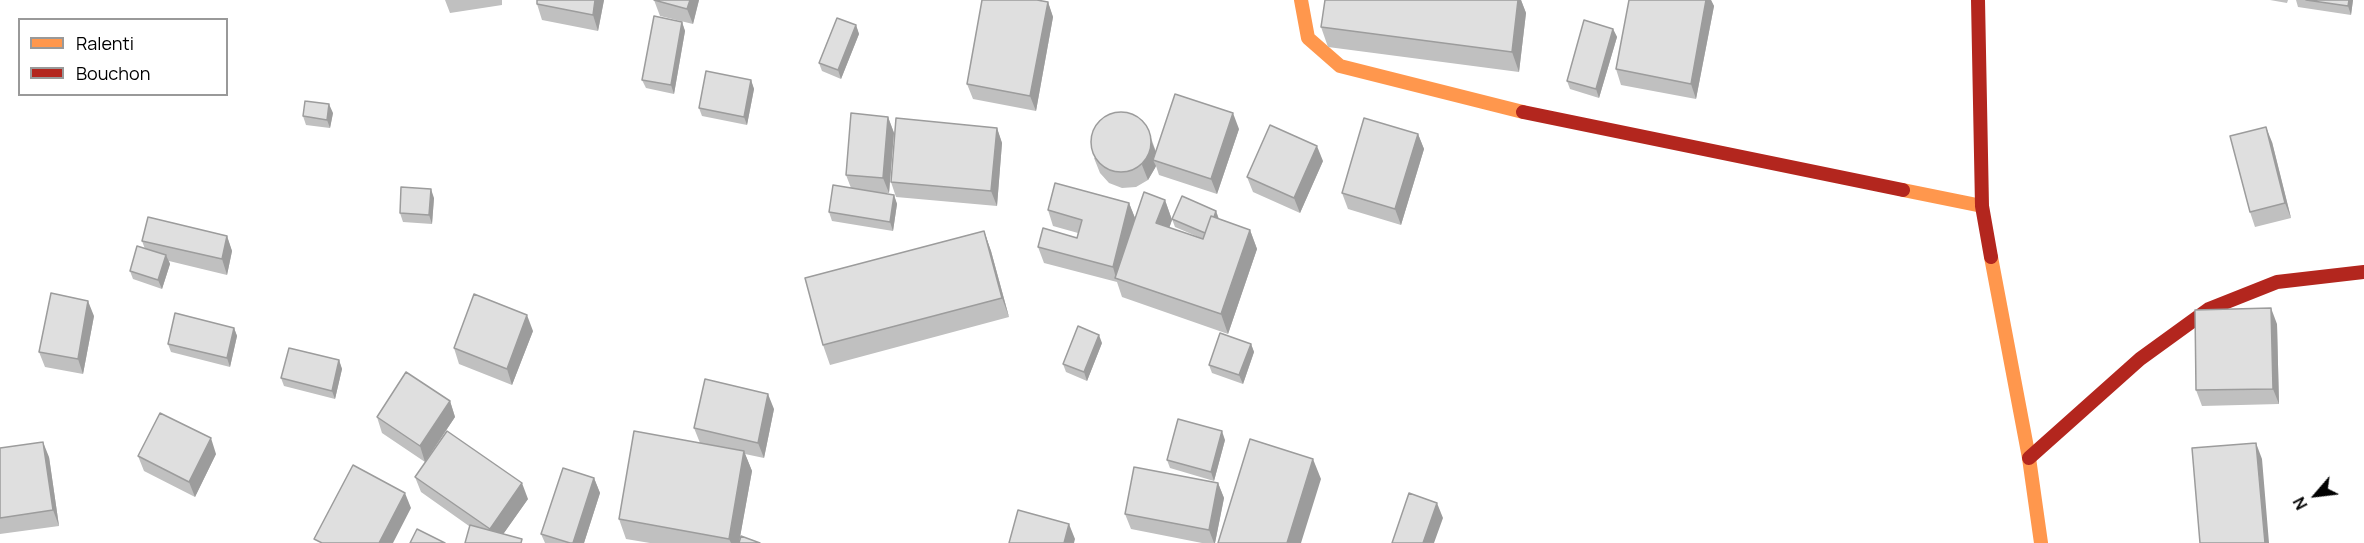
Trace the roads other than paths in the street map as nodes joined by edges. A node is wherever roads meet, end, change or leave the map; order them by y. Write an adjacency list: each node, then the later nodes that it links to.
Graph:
1 (1301, 0): 3 (street)
2 (1978, 0): 3 (street)
3 (1982, 206): 5 (street)
4 (2364, 272): 5 (street)
5 (2029, 458): 6 (street)
6 (2041, 543)

